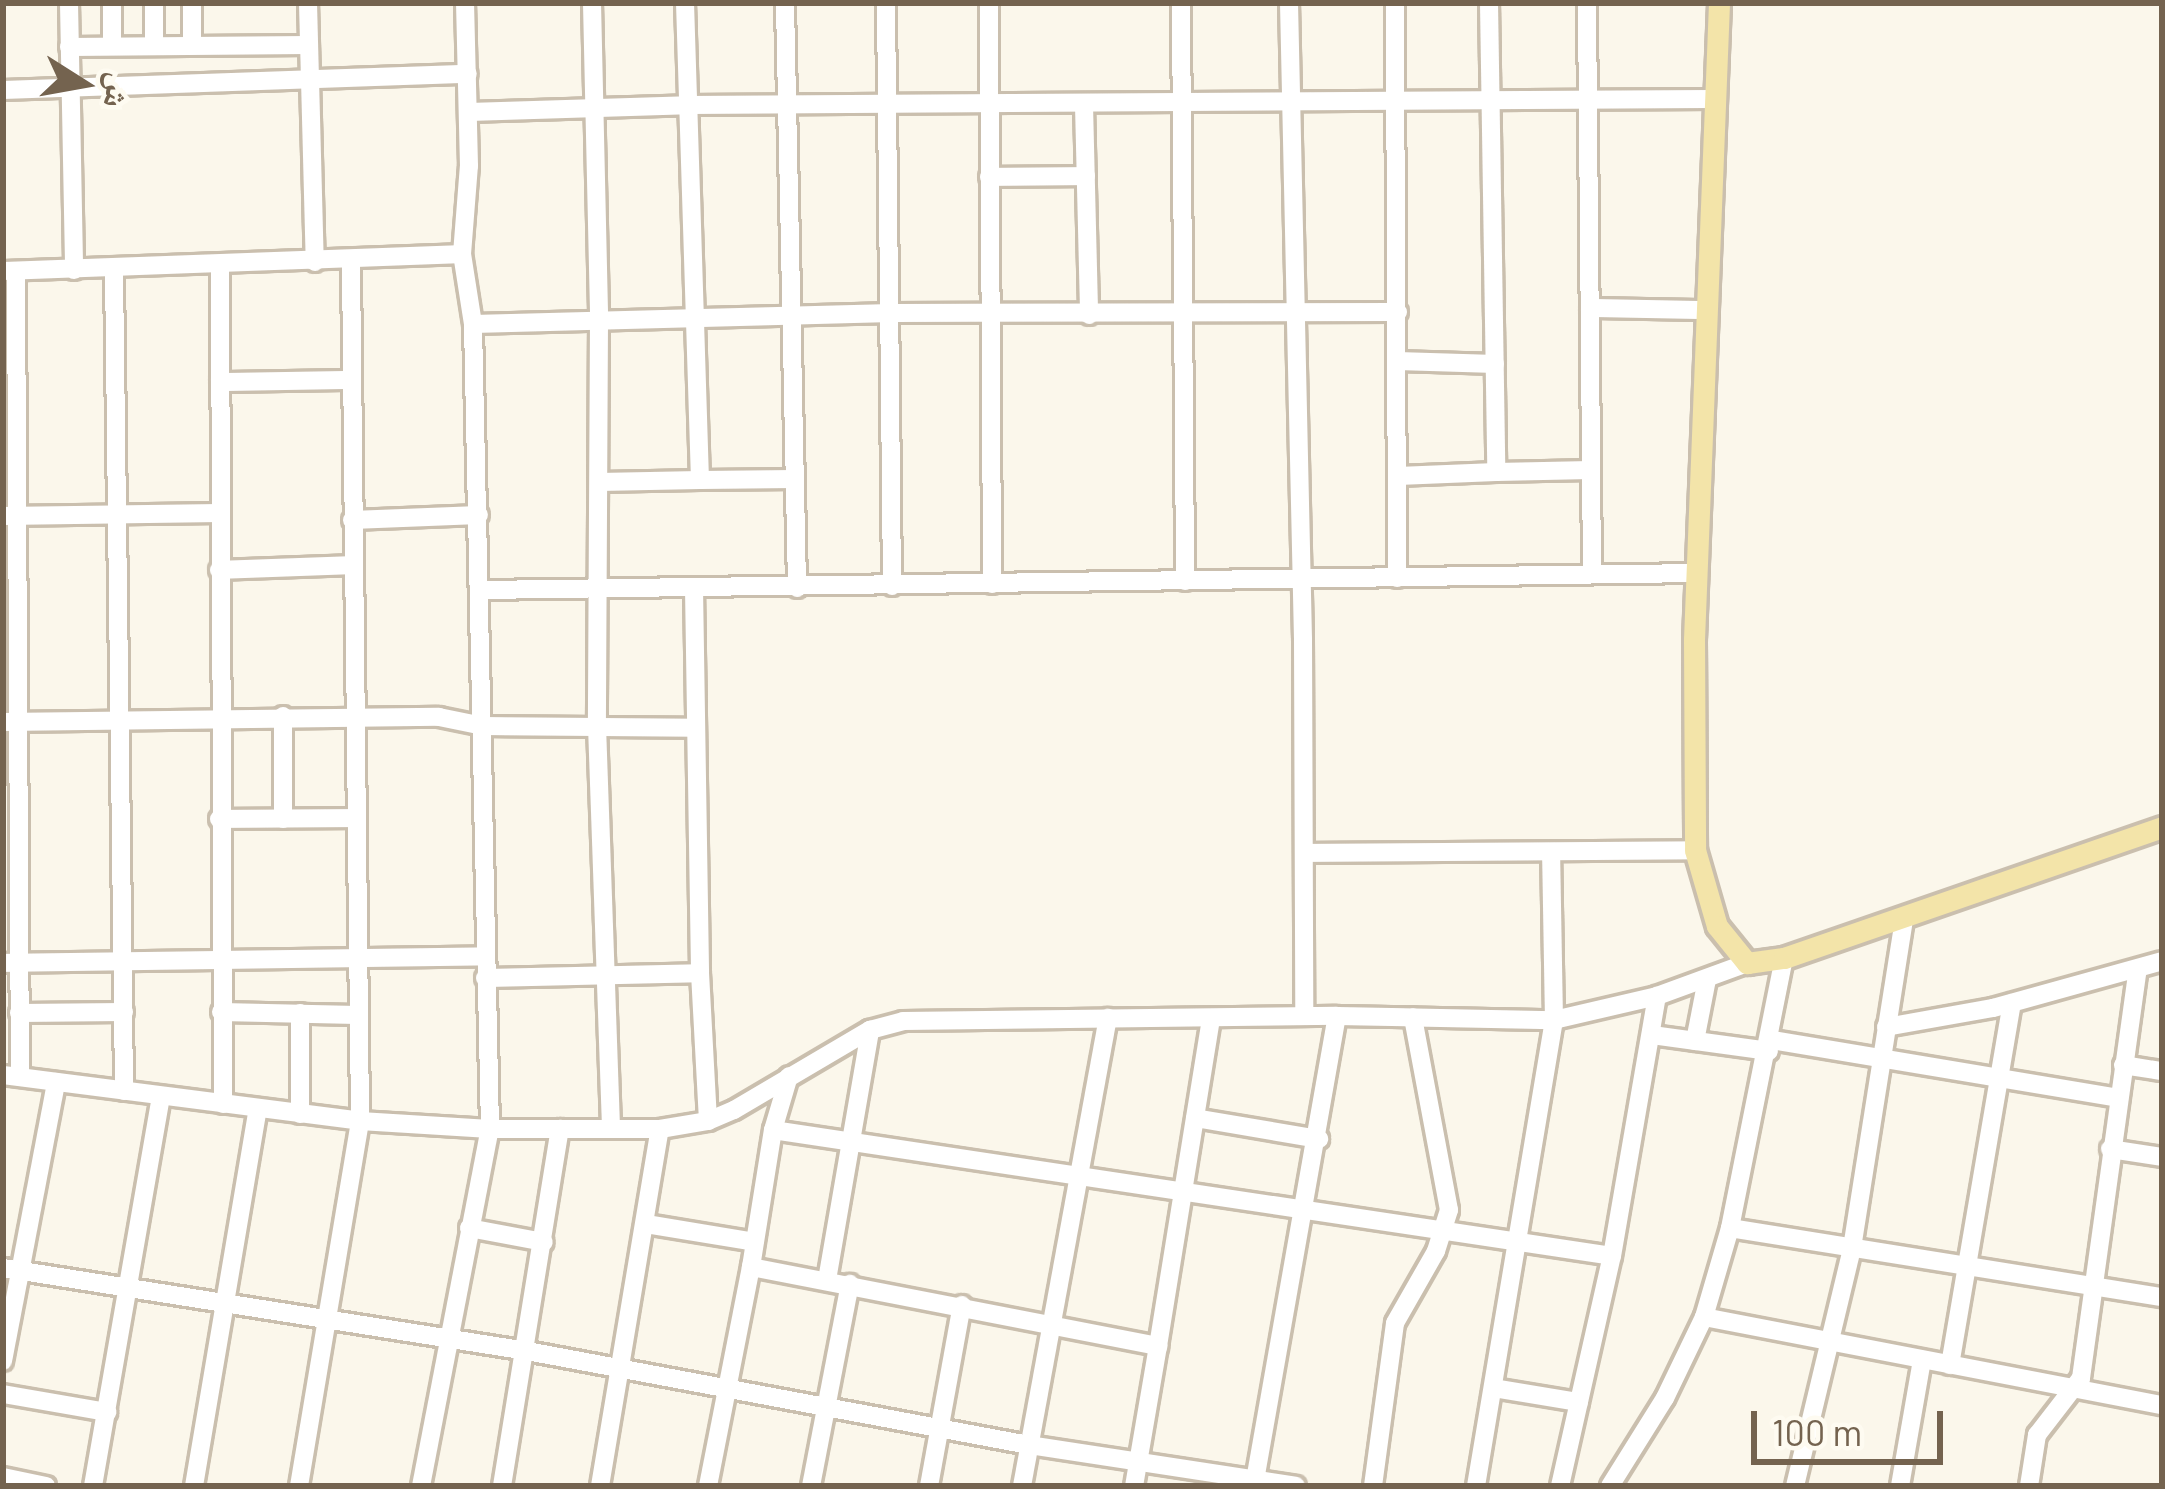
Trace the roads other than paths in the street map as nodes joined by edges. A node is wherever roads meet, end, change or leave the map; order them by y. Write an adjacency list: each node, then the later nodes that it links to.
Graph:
1 (69, 3): 22 (street)
2 (112, 3): 20 (street)
3 (154, 3): 21 (street)
4 (192, 3): 18 (street)
5 (308, 3): 19 (street)
6 (465, 3): 23 (street)
7 (592, 3): 38 (street)
8 (685, 3): 34 (street)
9 (785, 3): 33 (street)
10 (886, 3): 35 (street)
11 (989, 3): 36 (street)
12 (1181, 3): 32 (street)
13 (1289, 3): 31 (street)
14 (1395, 3): 28 (street)
15 (1489, 3): 29 (street)
16 (1587, 3): 27 (street)
17 (1719, 3): 30 (main road)
18 (192, 45): 19 (street); 21 (street)
19 (309, 45): 24 (street)
20 (112, 46): 21 (street); 22 (street)
21 (154, 46)
22 (69, 47): 26 (street)
23 (468, 74): 24 (street); 39 (street)
24 (310, 83): 26 (street); 43 (street)
25 (3, 90): 26 (street)
26 (70, 90): 46 (street)
27 (1589, 96): 29 (street); 30 (street); 49 (street)
28 (1397, 99): 29 (street); 31 (street); 52 (street)
29 (1492, 99): 62 (street)
30 (1713, 99): 50 (main road)
31 (1291, 101): 32 (street); 54 (street)
32 (1184, 103): 37 (street); 56 (street)
33 (789, 104): 34 (street); 35 (street); 57 (street)
34 (687, 105): 38 (street); 59 (street)
35 (886, 105): 36 (street); 53 (street)
36 (990, 105): 37 (street); 41 (street)
37 (1084, 105): 40 (street)
38 (595, 109): 39 (street); 58 (street)
39 (469, 112): 42 (street)
40 (1086, 176): 41 (street); 55 (street)
41 (989, 177): 51 (street)
42 (462, 254): 44 (street); 60 (street)
43 (315, 262): 44 (street); 45 (street)
44 (351, 262): 63 (street)
45 (220, 266): 47 (street); 64 (street)
46 (74, 270): 47 (street); 48 (street)
47 (114, 270): 73 (street)
48 (9, 271): 65 (street)
49 (1590, 308): 50 (street); 66 (street)
50 (1703, 310): 80 (main road)
51 (991, 312): 53 (street); 55 (street); 84 (street)
52 (1399, 312): 54 (street); 61 (street)
53 (892, 313): 57 (street); 85 (street)
54 (1296, 314): 56 (street); 81 (street)
55 (1089, 315): 56 (street)
56 (1186, 316): 83 (street)
57 (792, 319): 59 (street); 69 (street)
58 (599, 321): 59 (street); 60 (street); 71 (street)
59 (699, 321): 70 (street)
60 (473, 324): 74 (street)
61 (1398, 362): 62 (street); 68 (street)
62 (1496, 364): 67 (street)
63 (351, 380): 64 (street); 76 (street)
64 (220, 382): 72 (street)
65 (9, 417): 75 (street)
66 (1591, 470): 67 (street); 79 (street)
67 (1496, 472): 68 (street)
68 (1398, 476): 82 (street)
69 (795, 479): 70 (street); 88 (street)
70 (700, 480): 71 (street)
71 (598, 482): 86 (street)
72 (220, 513): 73 (street); 78 (street)
73 (117, 514): 75 (street); 93 (street)
74 (479, 515): 76 (street); 89 (street)
75 (8, 516): 94 (street)
76 (352, 520): 77 (street)
77 (353, 566): 78 (street); 92 (street)
78 (219, 570): 91 (street)
79 (1592, 572): 80 (street); 82 (street)
80 (1695, 572): 103 (main road)
81 (1302, 578): 82 (street); 83 (street); 105 (street)
82 (1397, 578)
83 (1185, 581): 84 (street)
84 (992, 584): 85 (street)
85 (892, 586): 88 (street)
86 (598, 588): 87 (street); 89 (street); 96 (street)
87 (694, 588): 88 (street); 97 (street)
88 (797, 588)
89 (481, 590): 95 (street)
90 (283, 716): 91 (street); 92 (street); 99 (street)
91 (218, 718): 93 (street); 100 (street)
92 (355, 718): 95 (street); 98 (street)
93 (118, 720): 94 (street); 111 (street)
94 (10, 722): 102 (street)
95 (483, 726): 96 (street); 108 (street)
96 (597, 726): 97 (street); 117 (street)
97 (695, 728): 116 (street)
98 (355, 818): 99 (street); 107 (street)
99 (284, 819): 100 (street)
100 (219, 820): 109 (street)
101 (2162, 827): 106 (main road)
102 (10, 834): 113 (street)
103 (1695, 850): 104 (street); 114 (main road)
104 (1551, 851): 105 (street); 132 (street)
105 (1304, 853): 127 (street)
106 (1904, 920): 110 (main road); 133 (street)
107 (357, 956): 108 (street); 109 (street); 126 (street)
108 (484, 956): 118 (street)
109 (220, 957): 111 (street); 123 (street)
110 (1784, 958): 114 (main road); 137 (street)
111 (123, 959): 113 (street); 122 (street)
112 (2162, 961): 115 (street)
113 (11, 963): 124 (street)
114 (1747, 964): 119 (street)
115 (2138, 969): 121 (street); 139 (street)
116 (700, 973): 117 (street); 153 (street)
117 (603, 977): 118 (street); 156 (street)
118 (485, 978): 154 (street)
119 (1707, 980): 120 (street); 136 (street)
120 (1658, 996): 132 (street); 135 (street)
121 (2012, 1003): 133 (street); 143 (street)
122 (124, 1012): 124 (street); 145 (street)
123 (221, 1012): 125 (street); 148 (street)
124 (19, 1013): 141 (street)
125 (300, 1013): 126 (street); 150 (street)
126 (357, 1015): 152 (street)
127 (1304, 1016): 128 (street); 131 (street)
128 (1337, 1016): 129 (street); 159 (street)
129 (1414, 1017): 132 (street); 169 (street)
130 (1108, 1018): 131 (street); 134 (street); 163 (street)
131 (1211, 1020): 151 (street)
132 (1554, 1020): 170 (street)
133 (1886, 1027): 138 (street)
134 (871, 1030): 142 (street); 160 (street)
135 (1652, 1035): 136 (street); 174 (street)
136 (1695, 1041): 137 (street)
137 (1770, 1045): 138 (street); 168 (street)
138 (1881, 1060): 143 (street); 173 (street)
139 (2123, 1065): 140 (street); 147 (street)
140 (2162, 1071)
141 (11, 1076): 144 (street)
142 (789, 1076): 153 (street); 158 (street)
143 (1999, 1080): 147 (street); 176 (street)
144 (56, 1082): 145 (street); 177 (street)
145 (124, 1091): 146 (street)
146 (161, 1096): 148 (street); 181 (street)
147 (2118, 1098): 161 (street)
148 (223, 1104): 149 (street)
149 (258, 1108): 150 (street); 184 (street)
150 (300, 1114): 152 (street)
151 (1195, 1118): 159 (street); 164 (street)
152 (360, 1121): 154 (street); 186 (street)
153 (708, 1121): 157 (street)
154 (490, 1129): 155 (street); 167 (street)
155 (560, 1129): 156 (street); 171 (street)
156 (611, 1129): 157 (street)
157 (661, 1129): 166 (street)
158 (772, 1130): 160 (street); 172 (street)
159 (1319, 1139): 165 (street)
160 (849, 1142): 163 (street); 178 (street)
161 (2110, 1149): 162 (street); 180 (street)
162 (2162, 1157)
163 (1082, 1176): 164 (street); 187 (street)
164 (1183, 1192): 165 (street); 190 (street)
165 (1307, 1210): 169 (street); 208 (street)
166 (646, 1224): 172 (street); 195 (street)
167 (469, 1228): 171 (street); 188 (street)
168 (1730, 1228): 173 (street); 185 (street)
169 (1445, 1231): 170 (street); 222 (street)
170 (1518, 1241): 174 (street); 197 (street)
171 (544, 1242): 191 (street)
172 (755, 1242): 175 (street)
173 (1852, 1248): 176 (street); 189 (street)
174 (1612, 1256): 200 (street)
175 (752, 1267): 178 (street); 196 (street)
176 (1967, 1267): 180 (street); 194 (street)
177 (12, 1269): 181 (street); 193 (street)
178 (827, 1280): 179 (street)
179 (850, 1284): 183 (street); 201 (street)
180 (2090, 1287): 182 (street); 198 (street)
181 (128, 1291): 184 (street); 203 (street)
182 (2162, 1297)
183 (962, 1305): 187 (street); 204 (street)
184 (225, 1306): 186 (street); 211 (street)
185 (1704, 1317): 189 (street); 225 (street)
186 (323, 1323): 188 (street); 212 (street)
187 (1053, 1325): 190 (street); 205 (street)
188 (449, 1341): 191 (street); 213 (street)
189 (1830, 1342): 192 (street); 226 (street)
190 (1158, 1346): 206 (street)
191 (527, 1352): 195 (street); 214 (street)
192 (1922, 1360): 194 (street); 227 (street)
193 (3, 1361)
194 (1949, 1365): 198 (street)
195 (621, 1367): 196 (street); 215 (street)
196 (729, 1386): 201 (street); 216 (street)
197 (1494, 1388): 200 (street); 223 (street)
198 (2075, 1388): 202 (street); 228 (street)
199 (3, 1394): 203 (street)
200 (1579, 1402): 224 (street)
201 (826, 1405): 204 (street); 217 (street)
202 (2162, 1405)
203 (107, 1412): 210 (street)
204 (940, 1427): 205 (street); 218 (street)
205 (1029, 1444): 206 (street); 219 (street)
206 (1138, 1462): 208 (street); 220 (street)
207 (3, 1478): 209 (street)
208 (1255, 1482): 221 (street)
209 (46, 1486)
210 (93, 1486)
211 (194, 1486)
212 (299, 1486)
213 (421, 1486)
214 (502, 1486)
215 (600, 1486)
216 (708, 1486)
217 (812, 1486)
218 (929, 1486)
219 (1022, 1486)
220 (1134, 1486)
221 (1296, 1486)
222 (1373, 1486)
223 (1476, 1486)
224 (1560, 1486)
225 (1610, 1486)
226 (1795, 1486)
227 (1900, 1486)
228 (2029, 1486)

